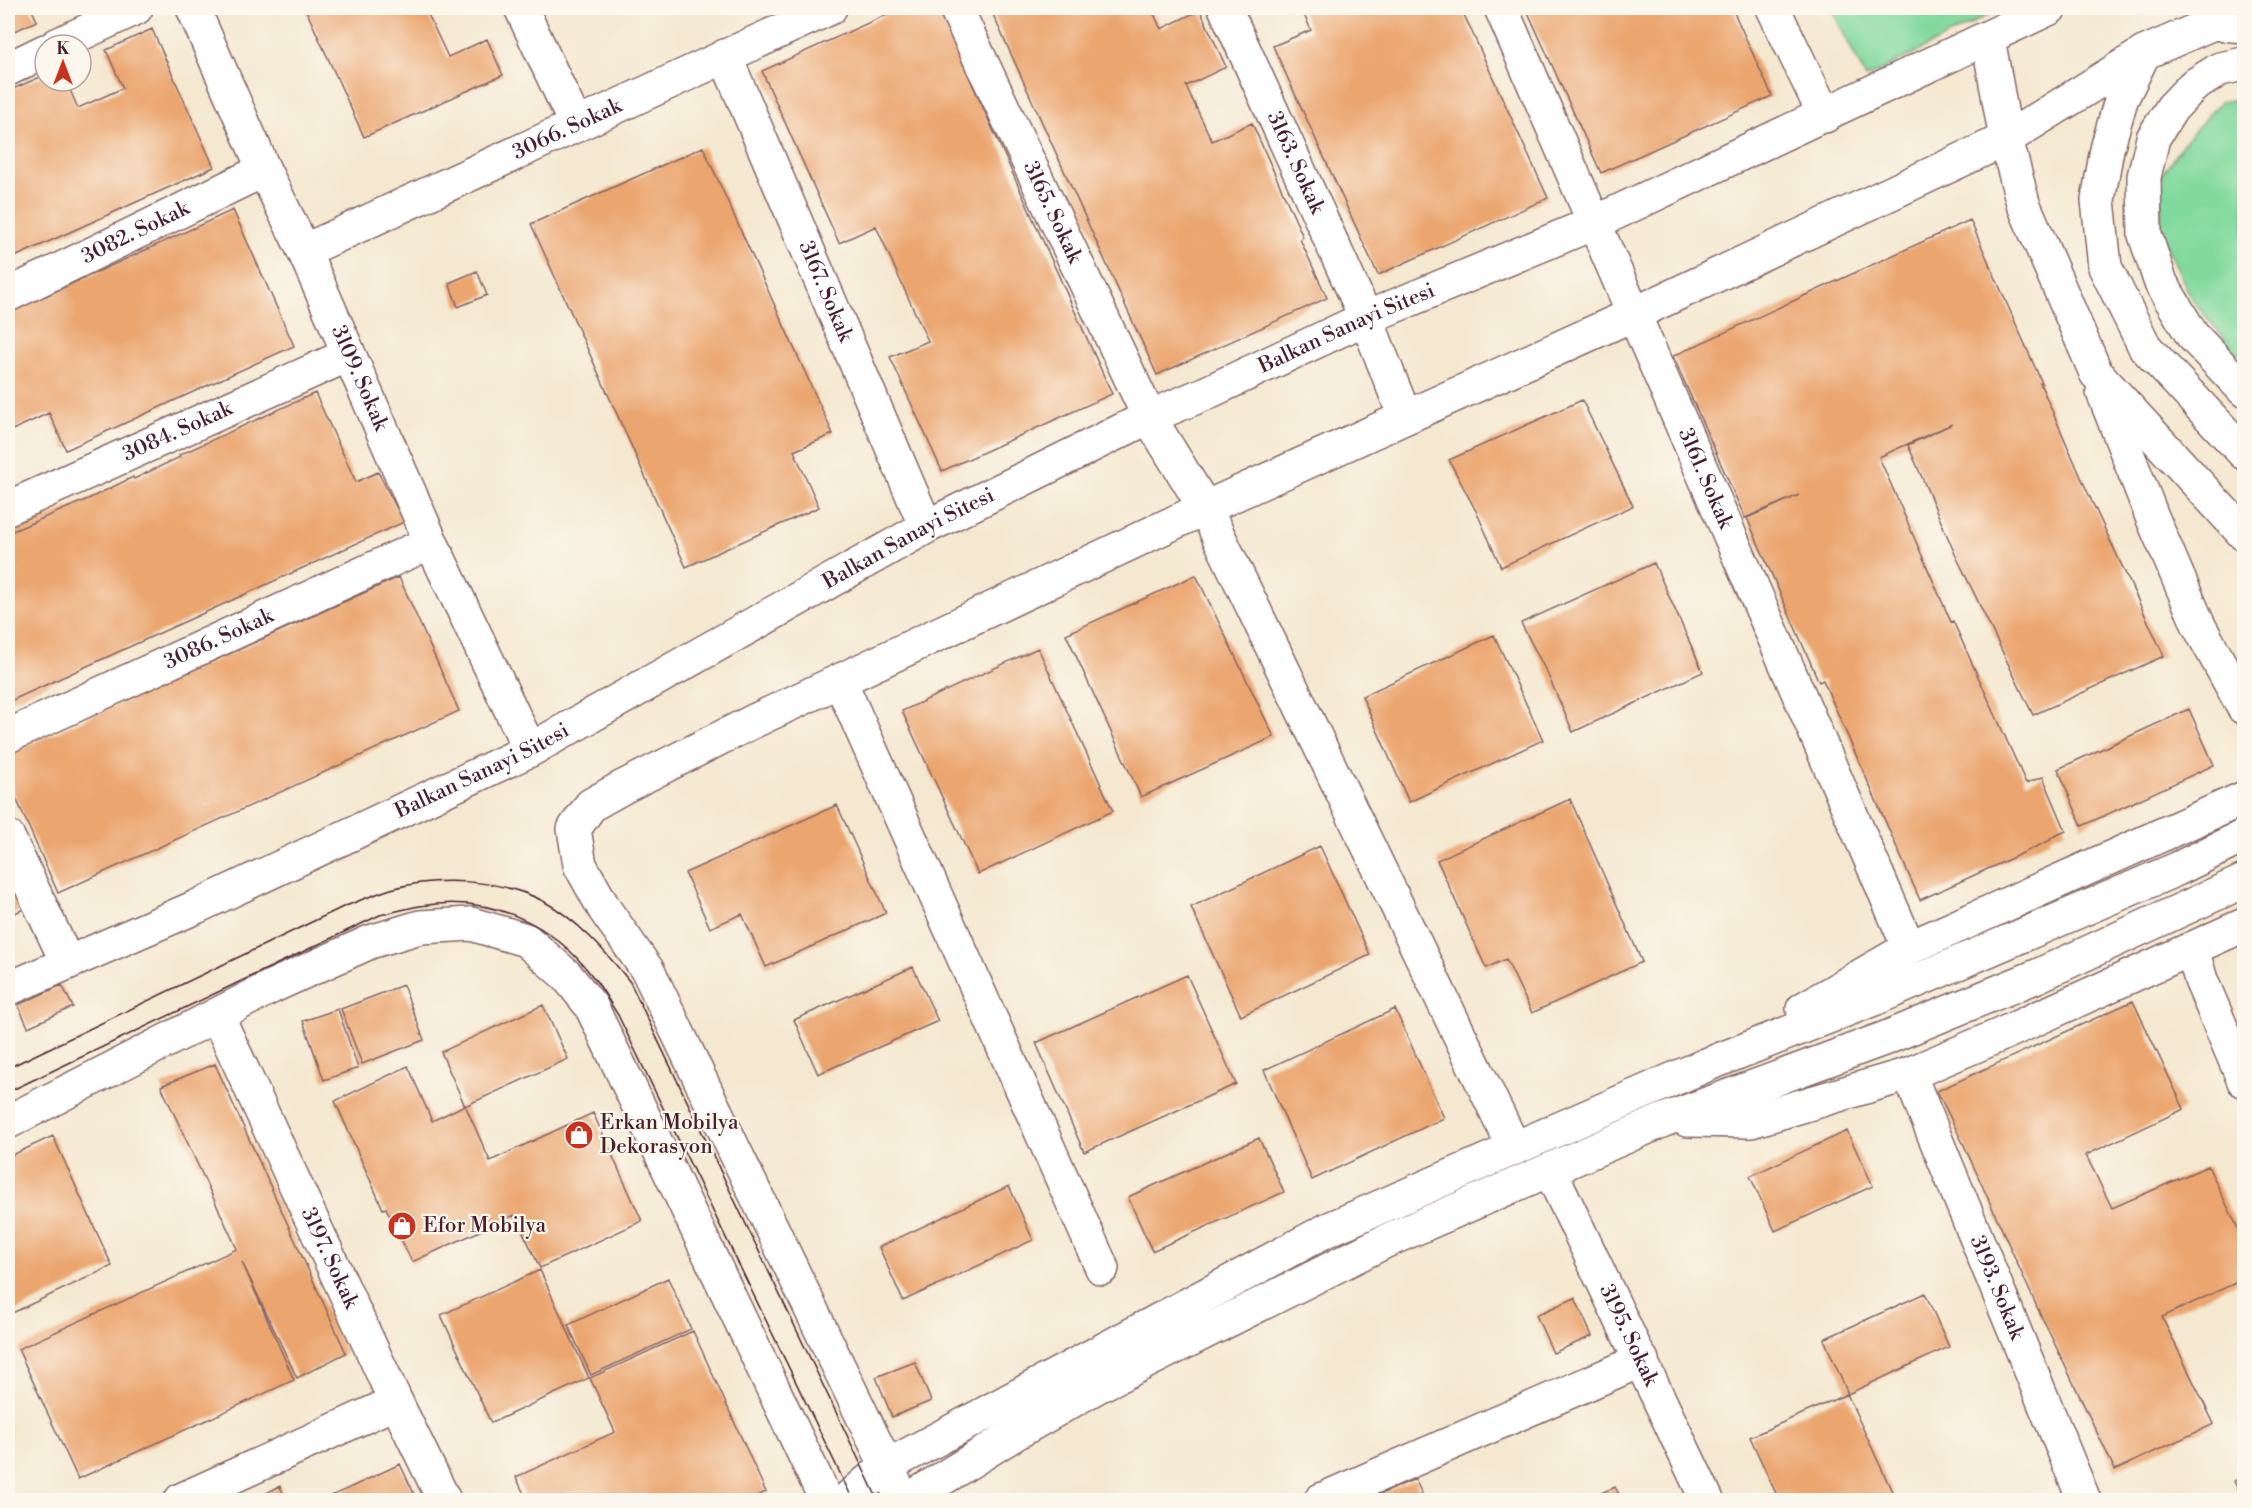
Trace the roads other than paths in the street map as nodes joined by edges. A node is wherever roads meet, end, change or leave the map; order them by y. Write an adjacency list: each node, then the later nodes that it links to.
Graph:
1 (136, 8): 11 (main road)
2 (193, 8): 21 (main road, 3109. Sokak)
3 (521, 8): 19 (main road)
4 (830, 8): 14 (main road, 3066. Sokak)
5 (956, 8): 30 (main road, 3165. Sokak)
6 (1226, 8): 26 (main road, 3163. Sokak)
7 (1501, 8): 22 (main road, 3161. Sokak)
8 (1773, 8): 18 (main road)
9 (2050, 8): 12 (main road, Balkan Sanayi Sitesi)
10 (2244, 26): 13 (main road)
11 (83, 33)
12 (1988, 38): 18 (main road, Balkan Sanayi Sitesi); 20 (main road)
13 (2144, 53): 20 (main road); 32 (main road)
14 (725, 56): 19 (main road, 3066. Sokak); 35 (main road, 3167. Sokak)
15 (33, 57): 17 (main road)
16 (2244, 64): 29 (main road)
17 (8, 69)
18 (1825, 116): 22 (main road, Balkan Sanayi Sitesi)
19 (576, 126): 23 (main road, 3066. Sokak)
20 (2006, 139): 25 (main road); 28 (main road)
21 (264, 170): 23 (main road, 3109. Sokak); 24 (main road, 3082. Sokak)
22 (1594, 223): 25 (main road, 3161. Sokak); 26 (main road, Balkan Sanayi Sitesi)
23 (304, 251): 27 (main road, 3109. Sokak)
24 (8, 295)
25 (1634, 314): 31 (main road); 47 (main road, 3161. Sokak)
26 (1366, 318): 30 (main road, Balkan Sanayi Sitesi); 31 (main road, 3163. Sokak)
27 (348, 355): 33 (main road, 3084. Sokak); 37 (main road, 3109. Sokak)
28 (2096, 373): 36 (main road); 39 (main road)
29 (2244, 390)
30 (1149, 417): 34 (main road, 3165. Sokak); 35 (main road, Balkan Sanayi Sitesi)
31 (1405, 417): 34 (main road)
32 (2244, 453)
33 (8, 508)
34 (1205, 508): 38 (main road); 57 (main road, 3165. Sokak)
35 (926, 527): 41 (main road, Balkan Sanayi Sitesi)
36 (2244, 534)
37 (431, 542): 40 (main road, 3086. Sokak); 41 (main road, 3109. Sokak)
38 (840, 681): 59 (main road); 62 (main road)
39 (2244, 708)
40 (8, 736)
41 (530, 750): 49 (main road, Balkan Sanayi Sitesi)
42 (2244, 798): 47 (main road)
43 (2244, 836): 52 (main road)
44 (8, 837): 49 (main road)
45 (2244, 881): 55 (main road)
46 (2244, 925): 48 (main road)
47 (1909, 948): 52 (main road)
48 (2192, 949): 53 (main road); 54 (main road)
49 (68, 962): 50 (main road, Balkan Sanayi Sitesi)
50 (8, 989)
51 (217, 1015): 56 (main road); 61 (main road, 3197. Sokak); 65 (main road)
52 (1706, 1065): 57 (main road)
53 (1909, 1074): 55 (main road); 71 (main road, 3193. Sokak)
54 (2244, 1081)
55 (1664, 1120): 58 (main road)
56 (8, 1122)
57 (1514, 1148): 62 (main road)
58 (1550, 1170): 60 (main road, 3195. Sokak); 68 (main road)
59 (1102, 1268)
60 (1642, 1360): 69 (main road); 70 (main road, 3195. Sokak)
61 (396, 1402): 63 (main road); 64 (main road, 3197. Sokak)
62 (885, 1467): 66 (main road); 67 (main road)
63 (181, 1500)
64 (444, 1500)
65 (826, 1500)
66 (846, 1500)
67 (903, 1500)
68 (908, 1500)
69 (1321, 1500)
70 (1707, 1500)
71 (2084, 1500)

